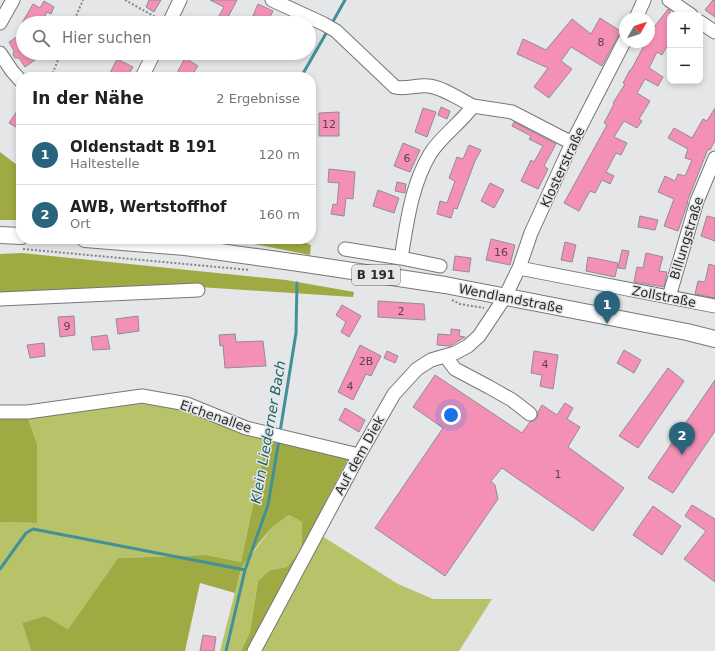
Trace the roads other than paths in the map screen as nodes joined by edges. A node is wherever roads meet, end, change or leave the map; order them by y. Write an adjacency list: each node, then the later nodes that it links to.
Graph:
1 (13, 0): 11 (street)
2 (180, 0): 8 (street)
3 (272, 0): 9 (street)
4 (644, 0): 6 (street)
5 (669, 0): 7 (street)
6 (639, 12)
7 (686, 12)
8 (168, 16)
9 (307, 16)
10 (316, 20): 19 (street)
11 (0, 23)
12 (703, 24): 13 (street)
13 (715, 32)
14 (621, 48): 20 (street, Klosterstraße)
15 (0, 53): 18 (street)
16 (150, 60): 17 (street)
17 (144, 72)
18 (16, 75)
19 (473, 106): 20 (street); 26 (street)
20 (572, 143): 28 (street, Klosterstraße)
21 (715, 158): 31 (street, Billungstraße)
22 (0, 235): 23 (main road)
23 (16, 240)
24 (148, 244): 30 (main road, Wendlandstraße / B 191)
25 (345, 249): 26 (street)
26 (401, 258): 27 (street)
27 (440, 266)
28 (519, 268): 30 (street, Klosterstraße); 31 (street, Zollstraße)
29 (198, 290): 32 (street)
30 (505, 297): 34 (main road, Wendlandstraße / B 191); 35 (street, Auf dem Diek)
31 (669, 298): 33 (street, Zollstraße)
32 (0, 299)
33 (715, 306)
34 (715, 339)
35 (445, 356): 37 (street); 38 (street, Auf dem Diek)
36 (0, 412): 38 (street, Eichenallee)
37 (530, 414)
38 (359, 455): 39 (street, Auf dem Diek)
39 (254, 651)

